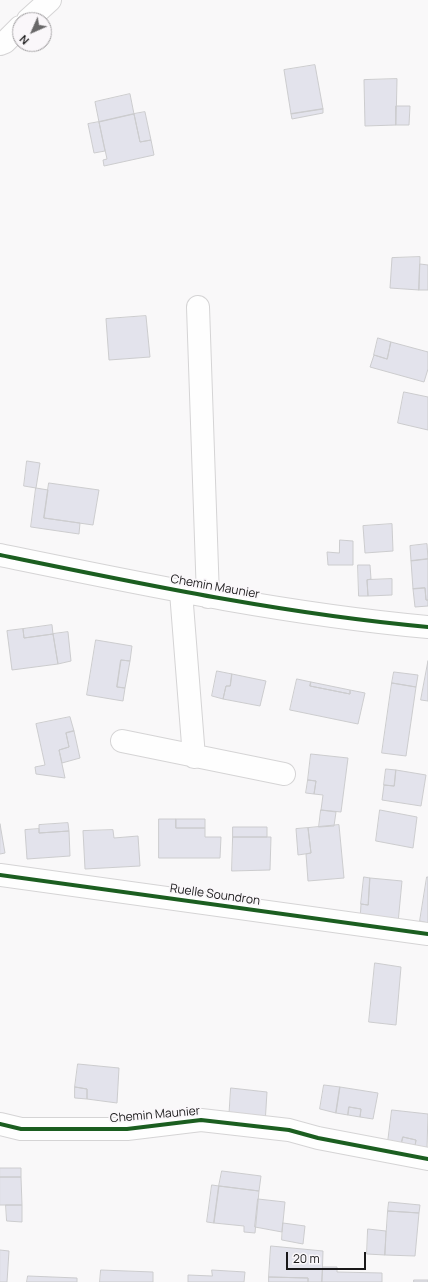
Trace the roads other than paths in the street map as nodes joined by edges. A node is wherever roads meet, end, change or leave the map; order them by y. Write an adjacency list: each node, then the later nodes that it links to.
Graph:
1 (50, 0): 2 (street)
2 (37, 12)
3 (12, 34): 4 (street)
4 (0, 44)
5 (198, 307): 8 (street, Chemin Maunier)
6 (0, 555): 7 (street, Chemin Maunier)
7 (181, 592): 8 (street, Chemin Maunier); 11 (street, Chemin Maunier)
8 (208, 597): 9 (street, Chemin Maunier)
9 (428, 627)
10 (122, 742): 11 (street)
11 (194, 757): 12 (street)
12 (284, 774)
13 (0, 876): 14 (street, Ruelle Soundron)
14 (428, 934)
15 (0, 1124): 16 (street, Chemin Maunier)
16 (428, 1159)

